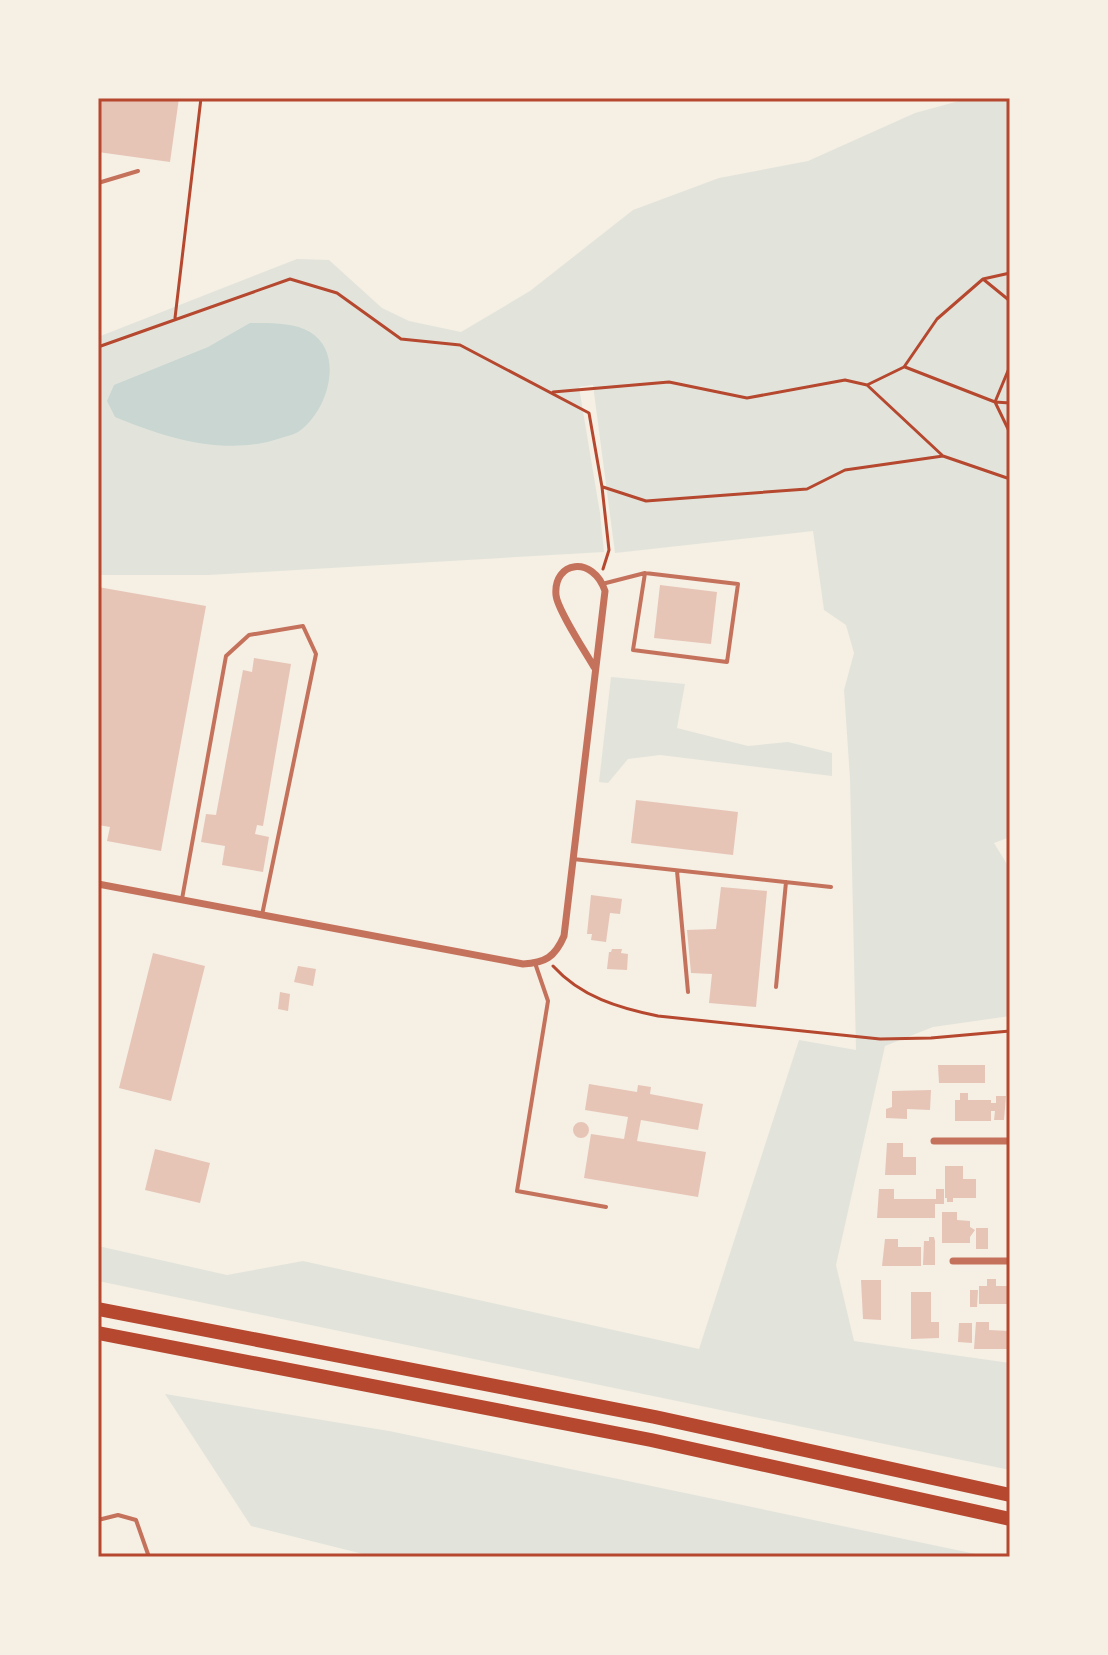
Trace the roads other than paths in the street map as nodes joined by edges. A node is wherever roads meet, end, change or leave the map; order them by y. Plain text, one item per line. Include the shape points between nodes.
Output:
1 (138, 171) dead end
2 (98, 183) edge
3 (645, 573) junction
4 (601, 580) junction
5 (594, 667) junction
6 (573, 859) junction
7 (677, 871) junction
8 (786, 882) junction
9 (98, 884) edge
10 (831, 887) dead end
11 (182, 900) junction
12 (262, 915) junction
13 (535, 963) junction
14 (776, 987) dead end
15 (688, 992) dead end
16 (934, 1141) dead end
17 (1010, 1141) edge
18 (606, 1207) dead end
19 (953, 1261) dead end
20 (1010, 1261) edge
21 (98, 1309) edge
22 (98, 1333) edge
23 (1010, 1495) edge
24 (1010, 1519) edge
25 (98, 1520) edge
26 (149, 1557) edge

1 - 2 lane
3 - 3 lane via 738,584 727,662 633,650
3 - 4 lane
4 - 5 street via 605,591
4 - 5 street via 587,567 571,568 556,585 555,598
5 - 6 street
6 - 7 lane
6 - 13 street via 564,936 548,960
7 - 8 lane
7 - 15 lane
8 - 10 lane
8 - 14 lane
9 - 11 street
11 - 12 street
11 - 12 lane via 226,656 249,635 303,626 316,654
12 - 13 street
13 - 18 lane via 548,1001 517,1191
16 - 17 street
19 - 20 street
21 - 23 highway via 655,1417
22 - 24 highway via 651,1440
25 - 26 lane via 118,1515 136,1520

